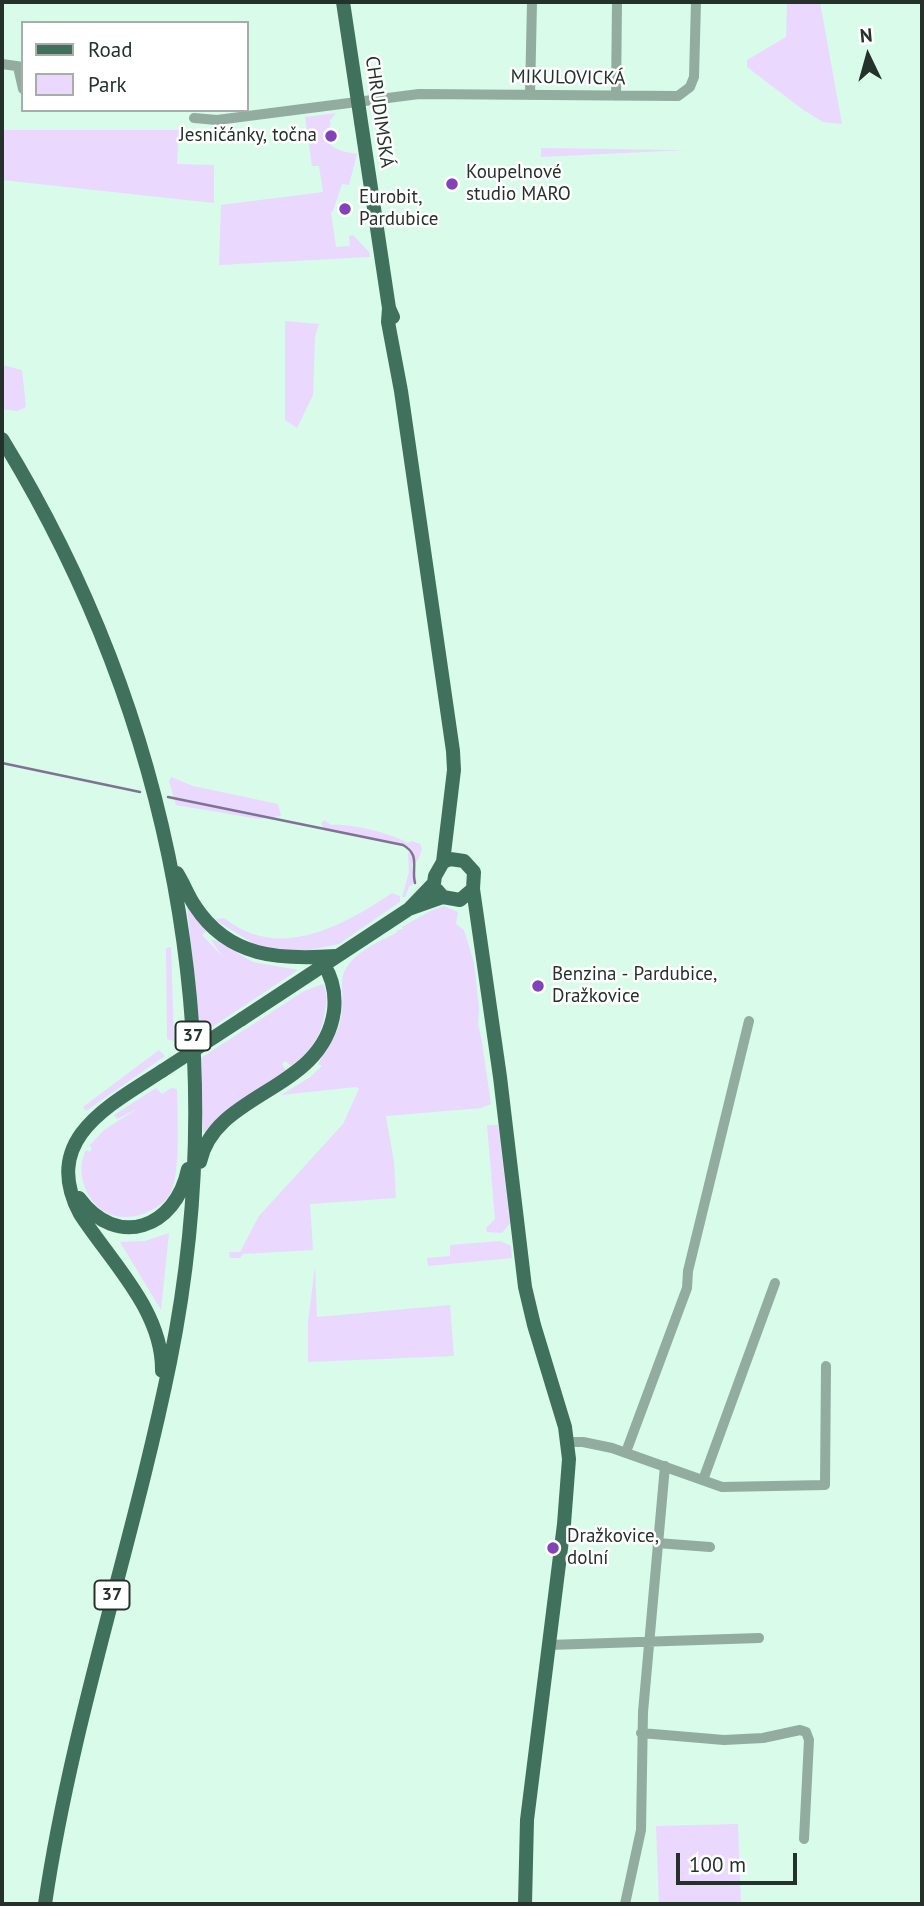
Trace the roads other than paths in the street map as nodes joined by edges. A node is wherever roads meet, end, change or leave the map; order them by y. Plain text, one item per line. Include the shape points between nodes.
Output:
1 (343, 2) edge
2 (532, 2) edge
3 (617, 2) edge
4 (696, 2) edge
5 (2, 64) edge
6 (21, 67) edge
7 (530, 95) junction
8 (616, 96) junction
9 (358, 101) junction
10 (194, 118) dead end
11 (389, 308) junction
12 (401, 391) junction
13 (2, 439) edge
14 (451, 861) junction
15 (170, 862) junction
16 (434, 883) junction
17 (473, 889) junction
18 (443, 897) junction
19 (460, 900) junction
20 (409, 909) junction
21 (479, 924) junction
22 (337, 956) junction
23 (324, 965) junction
24 (749, 1021) dead end
25 (195, 1136) junction
26 (70, 1177) junction
27 (192, 1201) junction
28 (775, 1283) dead end
29 (826, 1366) dead end
30 (160, 1407) junction
31 (568, 1442) junction
32 (626, 1452) junction
33 (665, 1466) junction
34 (703, 1480) junction
35 (657, 1543) junction
36 (710, 1547) dead end
37 (759, 1638) dead end
38 (648, 1643) junction
39 (549, 1645) junction
40 (641, 1733) junction
41 (804, 1839) dead end
42 (45, 1904) edge
43 (525, 1904) edge
44 (625, 1904) edge

1 - 9 main road, CHRUDIMSKÁ
2 - 7 street
3 - 8 street
4 - 8 street, MIKULOVICKÁ via 695,68 690,87 678,96
5 - 6 street
7 - 8 street, MIKULOVICKÁ
7 - 9 street, MIKULOVICKÁ via 419,94
9 - 10 street, MIKULOVICKÁ via 217,120
9 - 11 main road, CHRUDIMSKÁ
11 - 12 main road
11 - 12 main road, CHRUDIMSKÁ via 397,328
12 - 14 main road via 453,751 447,833
13 - 15 main road, 37 via 47,517 104,638 141,744
14 - 16 main road
14 - 17 main road via 464,861 474,872
15 - 22 main road via 206,920 234,943 286,958
15 - 25 main road, 37 via 189,986
16 - 18 main road
16 - 20 main road
17 - 19 main road
17 - 21 main road
18 - 19 main road
18 - 20 main road
19 - 21 main road
20 - 22 main road
21 - 31 main road via 525,1287
22 - 23 main road
23 - 26 main road, bridge via 87,1125 71,1152
23 - 27 main road via 335,999 324,1041 303,1067 216,1129 202,1153
24 - 32 street via 687,1288
25 - 26 main road via 178,1199 162,1217 145,1224 119,1226 100,1219 79,1199
25 - 27 main road, 37
26 - 30 main road via 80,1214 156,1329 162,1355
27 - 30 main road, 37 via 181,1300
28 - 34 street
29 - 34 street via 825,1485 722,1487
30 - 42 main road, 37 via 84,1709
31 - 32 street
31 - 39 main road via 569,1479
32 - 33 street
33 - 34 street
33 - 35 street
35 - 36 street
35 - 38 street
37 - 38 street
38 - 39 street
38 - 40 street
39 - 43 main road via 527,1820
40 - 41 street via 724,1740 806,1732
40 - 44 street via 641,1830

